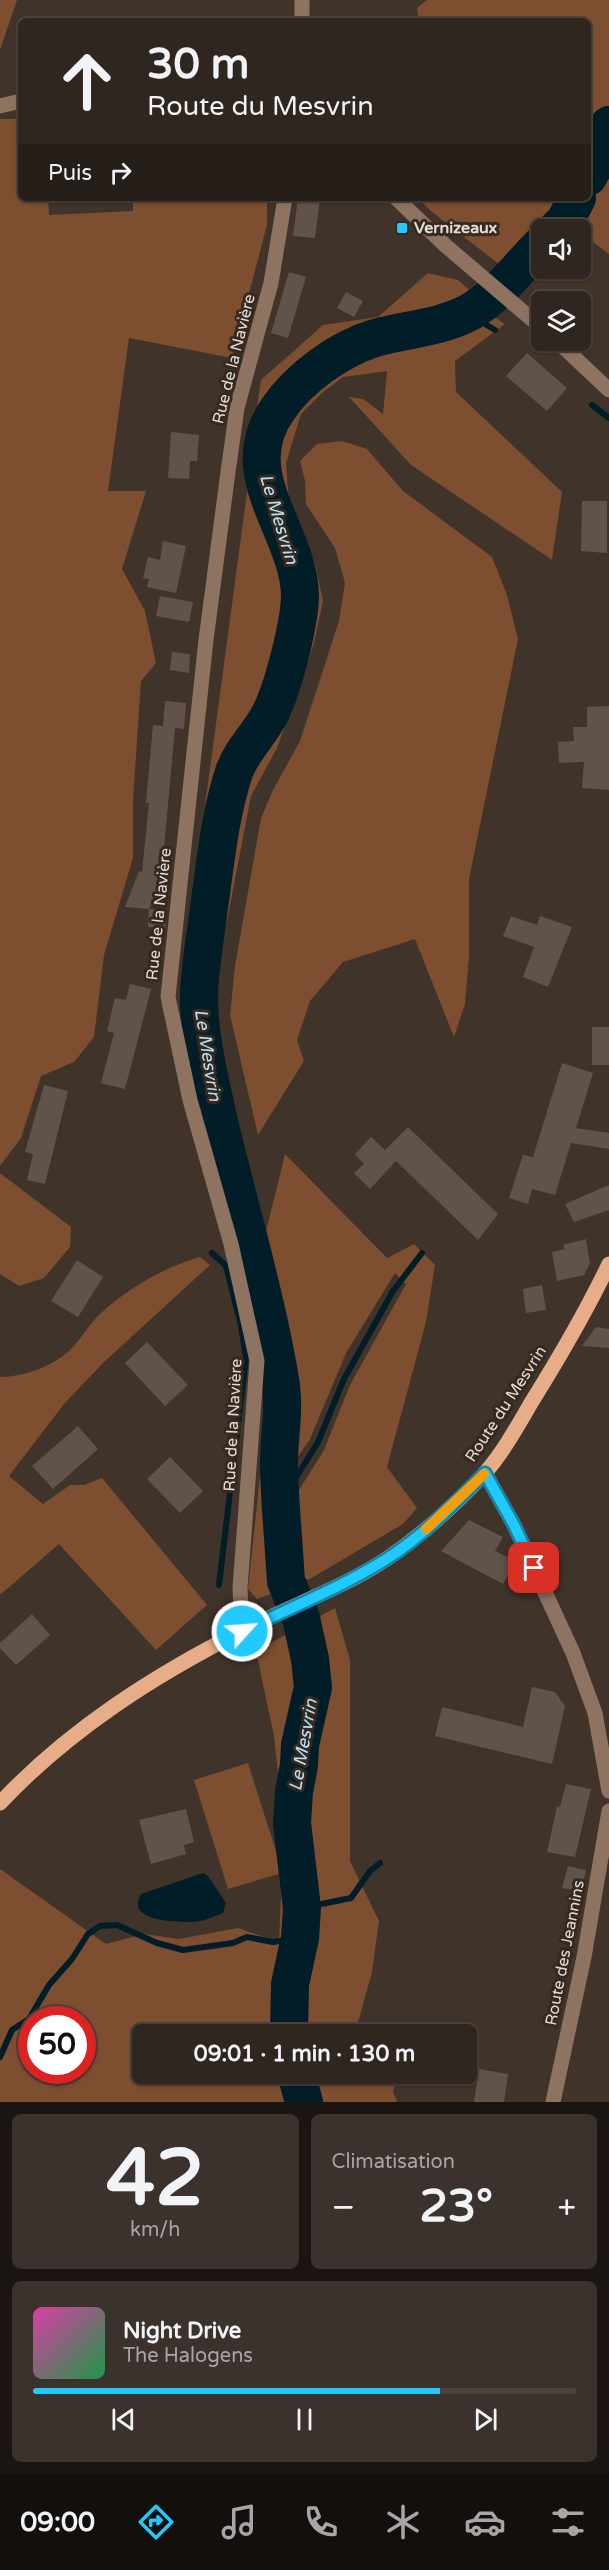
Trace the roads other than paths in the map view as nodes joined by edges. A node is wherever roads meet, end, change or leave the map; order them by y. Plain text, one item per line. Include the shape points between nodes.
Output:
1 (18, 102) edge
2 (0, 106) edge
3 (285, 201) edge
4 (399, 201) edge
5 (531, 319) edge
6 (568, 351) edge
7 (609, 390) edge
8 (609, 1264) edge
9 (485, 1473) junction
10 (242, 1631) junction
11 (609, 1791) edge
12 (0, 1803) edge
13 (609, 1810) edge
14 (553, 2102) edge

1 - 2 street
3 - 10 street, Rue de la Navière via 271,283 237,408 229,462 168,997 190,1100 231,1244 257,1361 240,1588
4 - 5 street
6 - 7 street
8 - 9 main road, Route du Mesvrin via 516,1429
9 - 10 main road, Route du Mesvrin via 443,1515 387,1558 352,1579
9 - 11 street via 514,1525 573,1653 595,1713
10 - 12 main road, Route du Mesvrin via 112,1707 49,1755
13 - 14 street, Route des Jeannins via 584,1957

